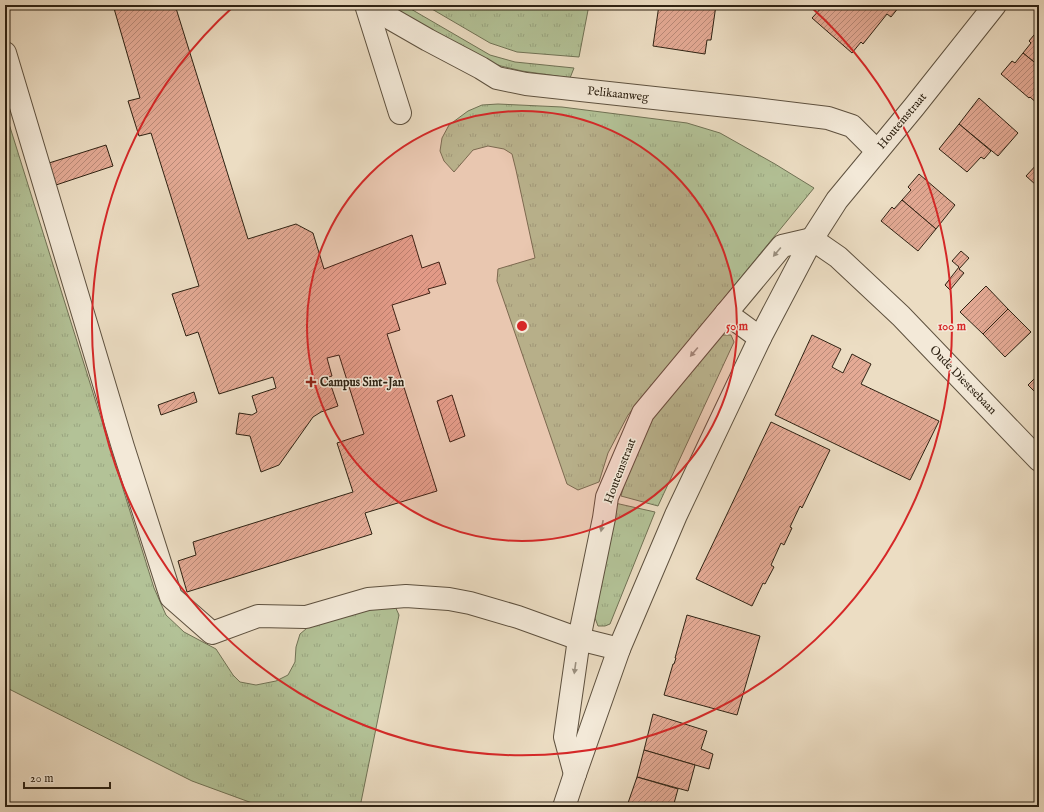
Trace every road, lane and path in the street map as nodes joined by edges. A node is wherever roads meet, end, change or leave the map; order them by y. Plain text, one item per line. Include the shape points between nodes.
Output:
1 (367, 5) edge
2 (995, 5) edge
3 (5, 53) edge
4 (400, 113) dead end
5 (877, 151) junction
6 (812, 239) junction
7 (726, 314) junction
8 (760, 338) junction
9 (1039, 460) edge
10 (580, 639) junction
11 (619, 649) junction
12 (575, 774) junction
13 (564, 807) edge

1 - 4 street
1 - 5 street, Pelikaanweg via 497,78 526,84 828,118 852,126
2 - 5 street, Houtemstraat
3 - 10 street via 123,448 171,597 212,633 258,616 306,617 368,599 406,596 470,603
5 - 6 street, Houtemstraat via 837,200
6 -> 7 street, Houtemstraat via 782,246
6 - 8 street, Houtemstraat
6 - 9 street, Oude Diestsebaan via 838,257 901,316
7 - 8 street
7 -> 10 street, Houtemstraat via 643,413 607,496
8 - 11 street, Houtemstraat via 676,515
10 - 11 street
10 -> 12 street, Houtemstraat via 565,737
11 - 12 street, Houtemstraat
12 - 13 street, Houtemstraat

